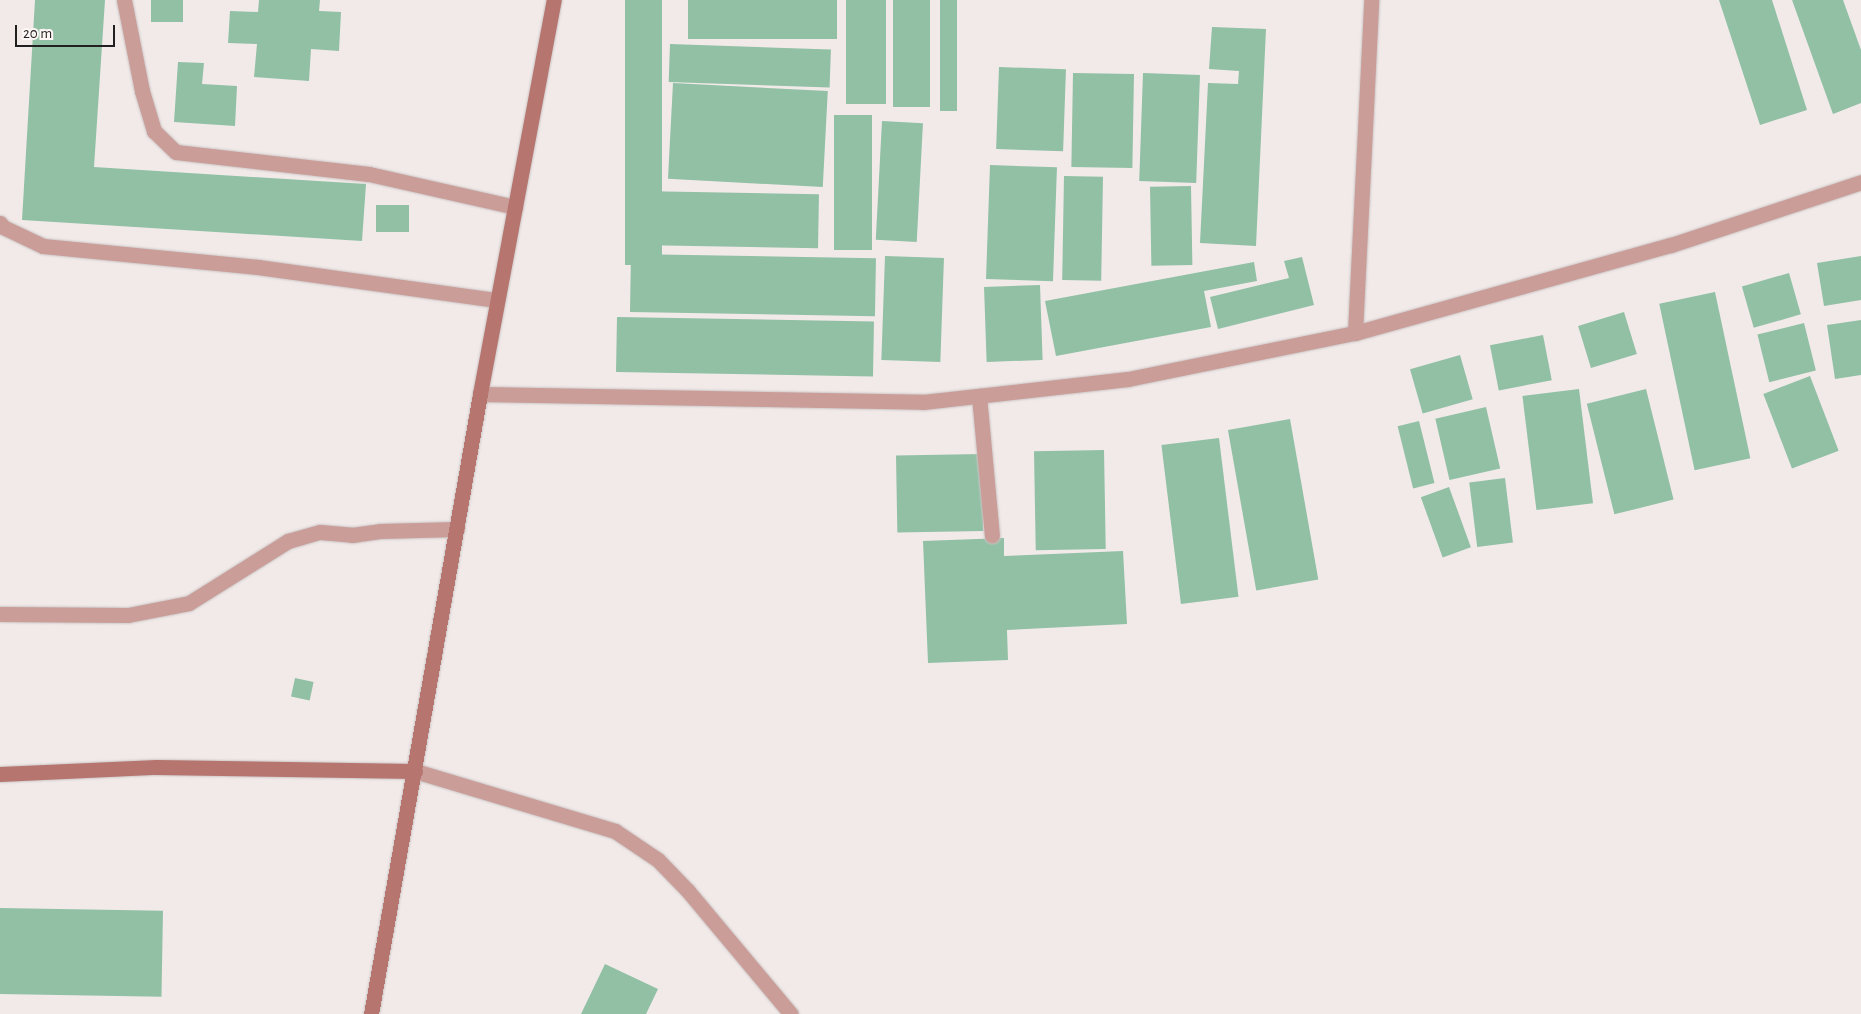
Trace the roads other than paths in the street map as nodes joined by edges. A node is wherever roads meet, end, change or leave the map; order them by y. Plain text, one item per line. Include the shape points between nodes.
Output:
1 (124, 0) edge
2 (554, 0) edge
3 (1371, 0) edge
4 (1861, 182) edge
5 (515, 206) junction
6 (0, 223) edge
7 (497, 300) junction
8 (1355, 333) junction
9 (480, 394) junction
10 (979, 396) junction
11 (457, 528) junction
12 (992, 534) dead end
13 (1, 614) edge
14 (415, 771) junction
15 (0, 774) edge
16 (371, 1014) edge
17 (791, 1014) edge

1 - 5 street via 142,91 154,131 176,152 369,174
2 - 5 main road
3 - 8 street
4 - 8 street via 1671,245
5 - 7 main road
6 - 7 street via 43,246 258,267
7 - 9 main road
8 - 10 street via 1128,379
9 - 10 street via 923,402
9 - 11 main road
10 - 12 street
11 - 13 street via 352,534 320,532 288,541 189,603 128,616
11 - 14 main road
14 - 15 main road via 156,767
14 - 16 main road
14 - 17 street via 614,831 658,860 688,891

